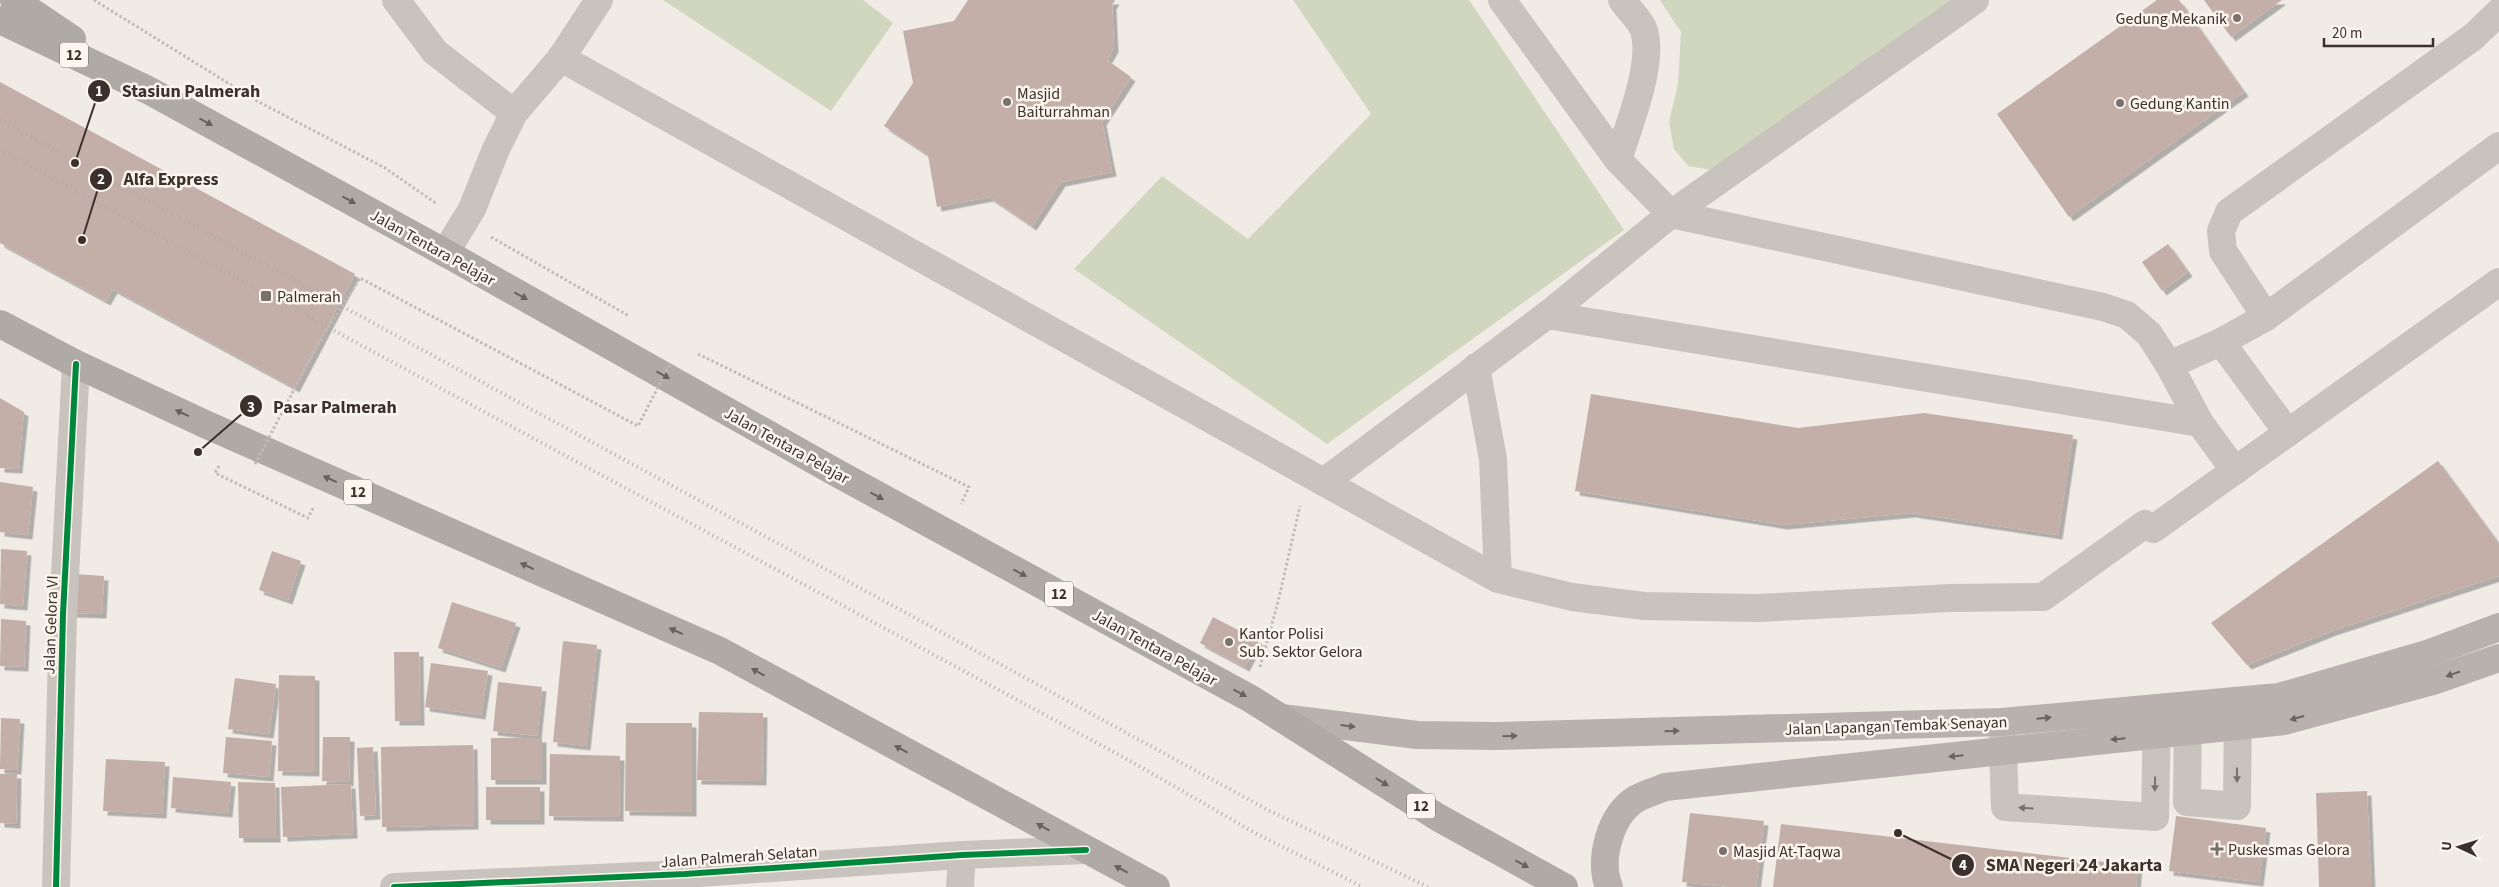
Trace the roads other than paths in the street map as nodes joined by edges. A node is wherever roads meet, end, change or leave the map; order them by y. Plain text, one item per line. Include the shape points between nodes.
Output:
1 (14, 0) edge
2 (396, 0) edge
3 (599, 0) edge
4 (1502, 0) edge
5 (1622, 0) edge
6 (1975, 0) edge
7 (2486, 0) edge
8 (2499, 6) edge
9 (2499, 12) edge
10 (0, 20) edge
11 (561, 58) junction
12 (148, 90) junction
13 (514, 112) junction
14 (2499, 146) edge
15 (1618, 160) junction
16 (1671, 214) junction
17 (445, 253) junction
18 (2495, 293) edge
19 (1547, 315) junction
20 (2266, 317) junction
21 (0, 324) edge
22 (2221, 342) junction
23 (76, 364) junction
24 (2169, 365) junction
25 (1476, 366) junction
26 (2200, 423) junction
27 (2288, 433) junction
28 (2235, 471) junction
29 (1316, 477) junction
30 (1498, 579) junction
31 (2499, 627) edge
32 (2499, 658) edge
33 (2157, 708) junction
34 (2238, 713) junction
35 (1282, 718) junction
36 (2188, 719) junction
37 (2002, 722) junction
38 (2156, 735) junction
39 (2003, 750) junction
40 (1086, 850) junction
41 (962, 855) junction
42 (685, 880) edge
43 (56, 887) edge
44 (394, 887) edge
45 (960, 887) edge
46 (1156, 887) edge
47 (1564, 887) edge
48 (1610, 887) edge

1 - 12 highway
2 - 13 street via 435,52
3 - 11 street
4 - 15 street
5 - 15 street via 1643,28 1646,52 1644,71
6 - 16 street
7 - 8 street
9 - 20 street via 2473,37 2229,212 2221,231 2223,251
10 - 12 highway, Jalan Tentara Pelajar / 12
11 - 13 street
11 - 29 street
12 -> 17 highway, Jalan Tentara Pelajar / 12
13 - 17 street via 468,215
14 - 20 street
15 - 16 street
16 - 19 street
16 - 24 street via 2102,307 2137,322
17 -> 35 highway, Jalan Tentara Pelajar / 12
18 - 27 street
19 - 25 street
19 - 26 street
20 - 22 street
21 - 23 highway, 12
22 - 24 street
22 - 27 street
40 -> 23 highway, 12 via 720,651
23 - 43 street, Jalan Gelora VI via 63,614
24 - 26 street
25 - 29 street
25 - 30 street via 1493,459
26 - 28 street
27 - 28 street
28 - 30 street via 2153,528 2145,524 2043,597 1951,598 1758,608 1644,606 1572,596
29 - 30 street
31 - 34 main road, Jalan Lapangan Tembak Senayan via 2427,654 2288,694
32 -> 34 main road, Jalan Lapangan Tembak Senayan via 2433,681 2284,721
33 - 36 main road, Jalan Lapangan Tembak Senayan
37 -> 33 main road, Jalan Lapangan Tembak Senayan
33 - 38 street
34 - 36 main road, Jalan Lapangan Tembak Senayan
34 -> 36 street via 2237,806 2187,802
35 -> 37 main road, Jalan Lapangan Tembak Senayan via 1418,735 1495,736
35 -> 47 highway, Jalan Tentara Pelajar / 12 via 1439,818
36 - 38 main road, Jalan Lapangan Tembak Senayan
37 - 39 street
38 -> 39 main road, Jalan Lapangan Tembak Senayan
38 -> 39 street via 2155,817 2005,807
39 -> 48 main road, Jalan Lapangan Tembak Senayan via 1665,787 1635,800 1615,822 1606,848 1606,878
40 - 41 street, Jalan Palmerah Selatan
46 -> 40 highway, 12
41 - 42 street, Jalan Palmerah Selatan
41 - 45 street
42 - 44 street, Jalan Palmerah Selatan

